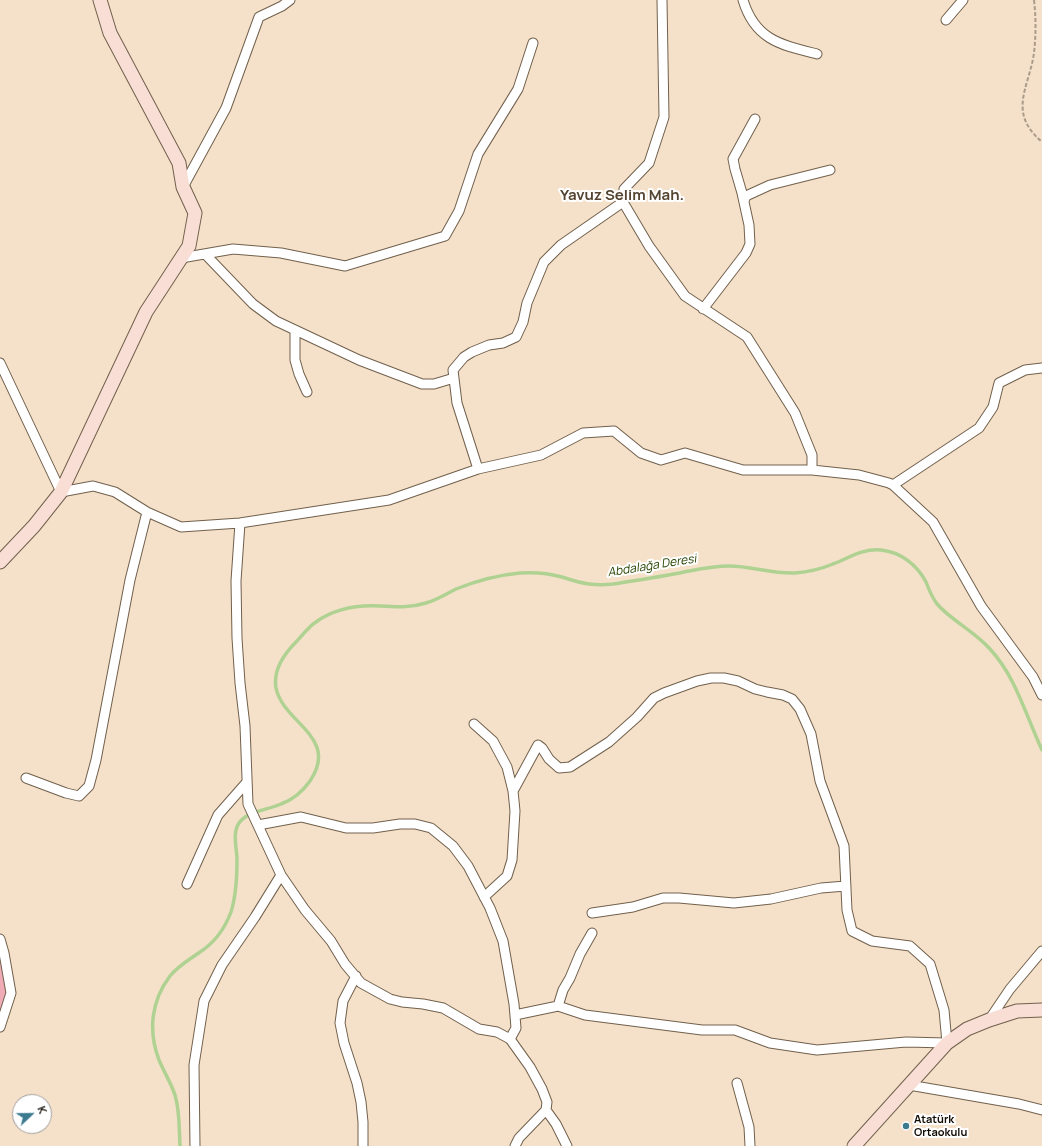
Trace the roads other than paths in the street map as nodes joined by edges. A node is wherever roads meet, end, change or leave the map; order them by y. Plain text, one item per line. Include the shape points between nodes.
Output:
1 (100, 0) edge
2 (290, 0) edge
3 (662, 0) edge
4 (743, 0) edge
5 (963, 0) edge
6 (946, 20) dead end
7 (533, 43) dead end
8 (817, 54) dead end
9 (755, 119) dead end
10 (830, 170) dead end
11 (182, 187) junction
12 (744, 201) junction
13 (623, 202) junction
14 (205, 254) junction
15 (181, 258) junction
16 (703, 308) junction
17 (295, 330) junction
18 (0, 363) edge
19 (1042, 368) edge
20 (454, 378) junction
21 (308, 392) dead end
22 (478, 469) junction
23 (812, 470) junction
24 (893, 485) junction
25 (61, 492) junction
26 (147, 512) junction
27 (240, 522) junction
28 (0, 562) edge
29 (1039, 682) edge
30 (1042, 695) edge
31 (474, 724) dead end
32 (26, 778) dead end
33 (247, 782) junction
34 (513, 790) junction
35 (257, 822) junction
36 (281, 875) junction
37 (187, 884) dead end
38 (846, 886) junction
39 (484, 897) junction
40 (592, 913) dead end
41 (592, 933) dead end
42 (0, 939) edge
43 (1042, 951) edge
44 (356, 976) junction
45 (558, 1006) junction
46 (1042, 1010) edge
47 (515, 1015) junction
48 (989, 1020) junction
49 (0, 1027) edge
50 (510, 1039) junction
51 (947, 1043) junction
52 (737, 1083) dead end
53 (909, 1086) junction
54 (546, 1110) junction
55 (1042, 1110) edge
56 (195, 1146) edge
57 (363, 1146) edge
58 (515, 1146) edge
59 (567, 1146) edge
60 (750, 1146) edge
61 (854, 1146) edge

1 - 11 street via 110,33 179,163
2 - 11 street via 259,17 226,108
3 - 13 street via 664,117 649,163 624,189
4 - 8 street via 746,12 759,30 770,39
5 - 6 street
7 - 14 street via 518,89 478,154 459,211 446,236 345,266 281,253 233,249
9 - 12 street via 733,159
10 - 12 street via 770,185 746,196
11 - 15 street via 195,213 189,246
12 - 16 street via 750,244 746,253
13 - 16 street via 649,246 684,296
13 - 20 street via 561,245 544,262 516,337 503,343 489,344 464,357 453,370
14 - 15 street
14 - 17 street via 253,304 276,321
15 - 25 street via 146,312
16 - 23 street via 747,337 795,412 812,455
17 - 20 street via 359,360 422,384 434,384
17 - 21 street via 295,360
18 - 25 street
19 - 24 street via 1025,370 999,384 994,407 979,428
20 - 22 street via 457,402
22 - 23 street via 541,455 583,433 614,431 641,453 661,460 684,453 743,470
22 - 27 street via 389,500
23 - 24 street via 859,475
24 - 29 street via 933,522 981,606
25 - 26 street via 93,486 115,492
25 - 28 street
26 - 27 street via 181,527
26 - 32 street via 130,580 89,786 80,796
27 - 33 street via 236,581 237,638
29 - 30 street
31 - 34 street via 493,741 507,767
33 - 35 street via 248,804
33 - 37 street via 218,815
34 - 38 street via 538,745 559,768 570,767 609,742 654,698 711,678 738,681 761,691 792,699 800,709 812,734 820,781 844,846
34 - 39 street via 515,811 512,860 507,876
35 - 36 street
35 - 39 street via 301,817 346,828 400,824 430,828 453,846 468,866
36 - 44 street via 305,910 331,941 344,964
36 - 56 street via 222,966 204,1001 194,1065
38 - 40 street via 734,904 662,898 633,907
38 - 51 street via 847,910 852,931 872,941 910,946 930,964 944,1010
39 - 47 street via 503,941
41 - 45 street via 563,990
42 - 49 street via 10,992
43 - 48 street via 1010,989
44 - 50 street via 361,983 390,999 443,1008 479,1029 497,1032
44 - 57 street via 343,1002 340,1023 361,1102
45 - 47 street
45 - 51 street via 585,1014 702,1030 735,1030 770,1043 817,1050 906,1042
46 - 48 street via 1017,1011
47 - 50 street via 516,1028
48 - 51 street via 967,1029
50 - 54 street via 542,1089 547,1102
51 - 53 street
52 - 60 street via 749,1127
53 - 55 street
53 - 61 street
54 - 58 street via 519,1138
54 - 59 street

